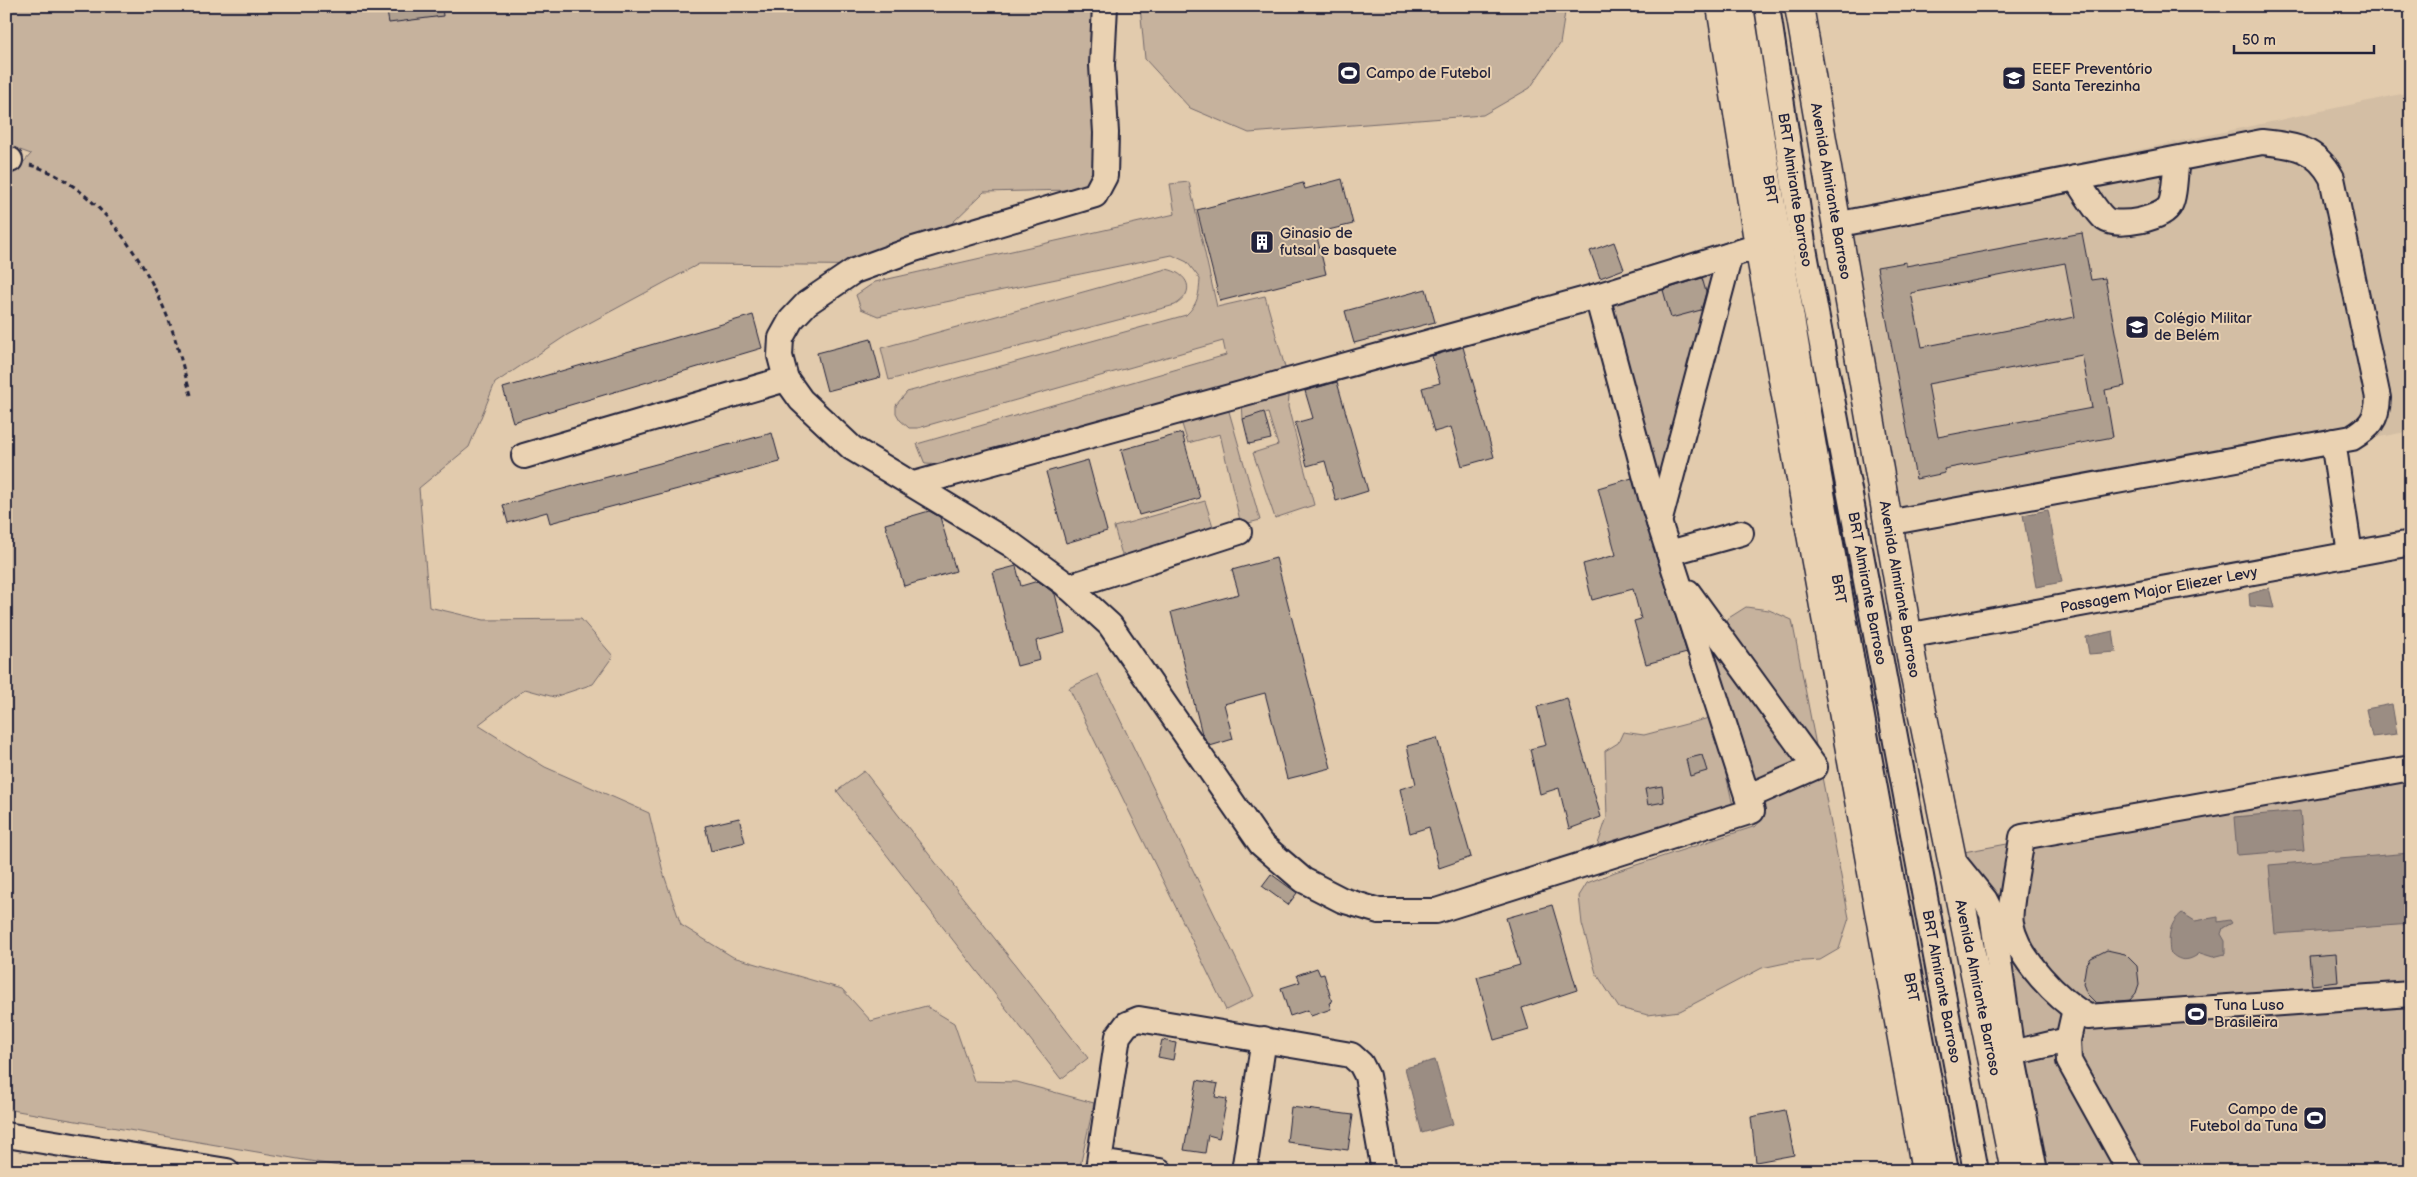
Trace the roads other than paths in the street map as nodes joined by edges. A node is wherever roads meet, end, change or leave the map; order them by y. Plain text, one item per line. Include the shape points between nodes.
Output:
1 (1104, 6) edge
2 (1722, 6) edge
3 (1742, 6) edge
4 (1767, 6) edge
5 (1799, 6) edge
6 (2177, 159) junction
7 (2075, 178) junction
8 (1835, 225) junction
9 (1759, 246) junction
10 (1730, 255) junction
11 (1597, 296) junction
12 (786, 379) junction
13 (2333, 441) junction
14 (524, 456) dead end
15 (914, 484) junction
16 (1659, 523) junction
17 (1887, 523) junction
18 (1239, 532) dead end
19 (1741, 533) dead end
20 (2411, 542) edge
21 (2350, 554) junction
22 (1672, 564) junction
23 (1068, 588) junction
24 (1907, 636) junction
25 (2411, 768) edge
26 (1747, 797) junction
27 (1950, 857) junction
28 (2014, 899) junction
29 (1992, 914) junction
30 (2411, 994) edge
31 (2075, 1009) junction
32 (1264, 1039) junction
33 (2068, 1040) junction
34 (2012, 1053) junction
35 (6, 1135) edge
36 (227, 1171) edge
37 (1160, 1171) edge
38 (1244, 1171) edge
39 (1384, 1171) edge
40 (1926, 1171) edge
41 (1946, 1171) edge
42 (1976, 1171) edge
43 (2015, 1171) edge
44 (2035, 1171) edge
45 (2130, 1171) edge

1 - 12 street via 1105,176 1095,195 914,249 854,271 807,303 790,320 781,338 780,356
2 - 9 highway
3 - 41 street, BRT via 1778,245
4 - 42 street, BRT Almirante Barroso via 1805,252
5 - 8 highway, Avenida Almirante Barroso
6 - 7 street
6 - 7 street via 2170,205 2160,216 2136,221 2118,224 2106,219
6 - 13 street via 2262,142 2289,144 2308,151 2324,163 2332,178 2378,398 2373,423 2352,438
7 - 8 street
8 - 17 highway, Avenida Almirante Barroso
9 - 10 street
9 - 40 highway
10 - 11 street
10 - 16 street
11 - 15 street
11 - 16 street
12 - 14 street
12 - 15 street via 800,400 852,448
13 - 17 street
13 - 21 street
15 - 23 street via 1012,545
16 - 22 street
17 - 24 highway, Avenida Almirante Barroso
18 - 23 street
19 - 22 street
20 - 21 street, Passagem Major Eliezer Levy
21 - 24 street, Passagem Major Eliezer Levy
22 - 26 street
22 - 26 street via 1815,767
23 - 26 street via 1110,625 1261,844 1303,880 1349,902 1379,911 1436,911 1752,811
24 - 27 highway, Avenida Almirante Barroso
25 - 28 street via 2022,837
27 - 29 street via 1985,900
27 - 43 highway, Avenida Almirante Barroso
28 - 29 street
28 - 31 street via 2011,923 2019,946 2030,963
29 - 34 street
30 - 31 street via 2115,1016 2088,1017
31 - 33 street
32 - 37 street via 1145,1019 1133,1021 1122,1030 1118,1036 1099,1162
32 - 38 street
32 - 39 street via 1345,1053 1357,1059 1367,1076
33 - 34 street
33 - 45 street via 2069,1061
34 - 44 street
35 - 36 street

